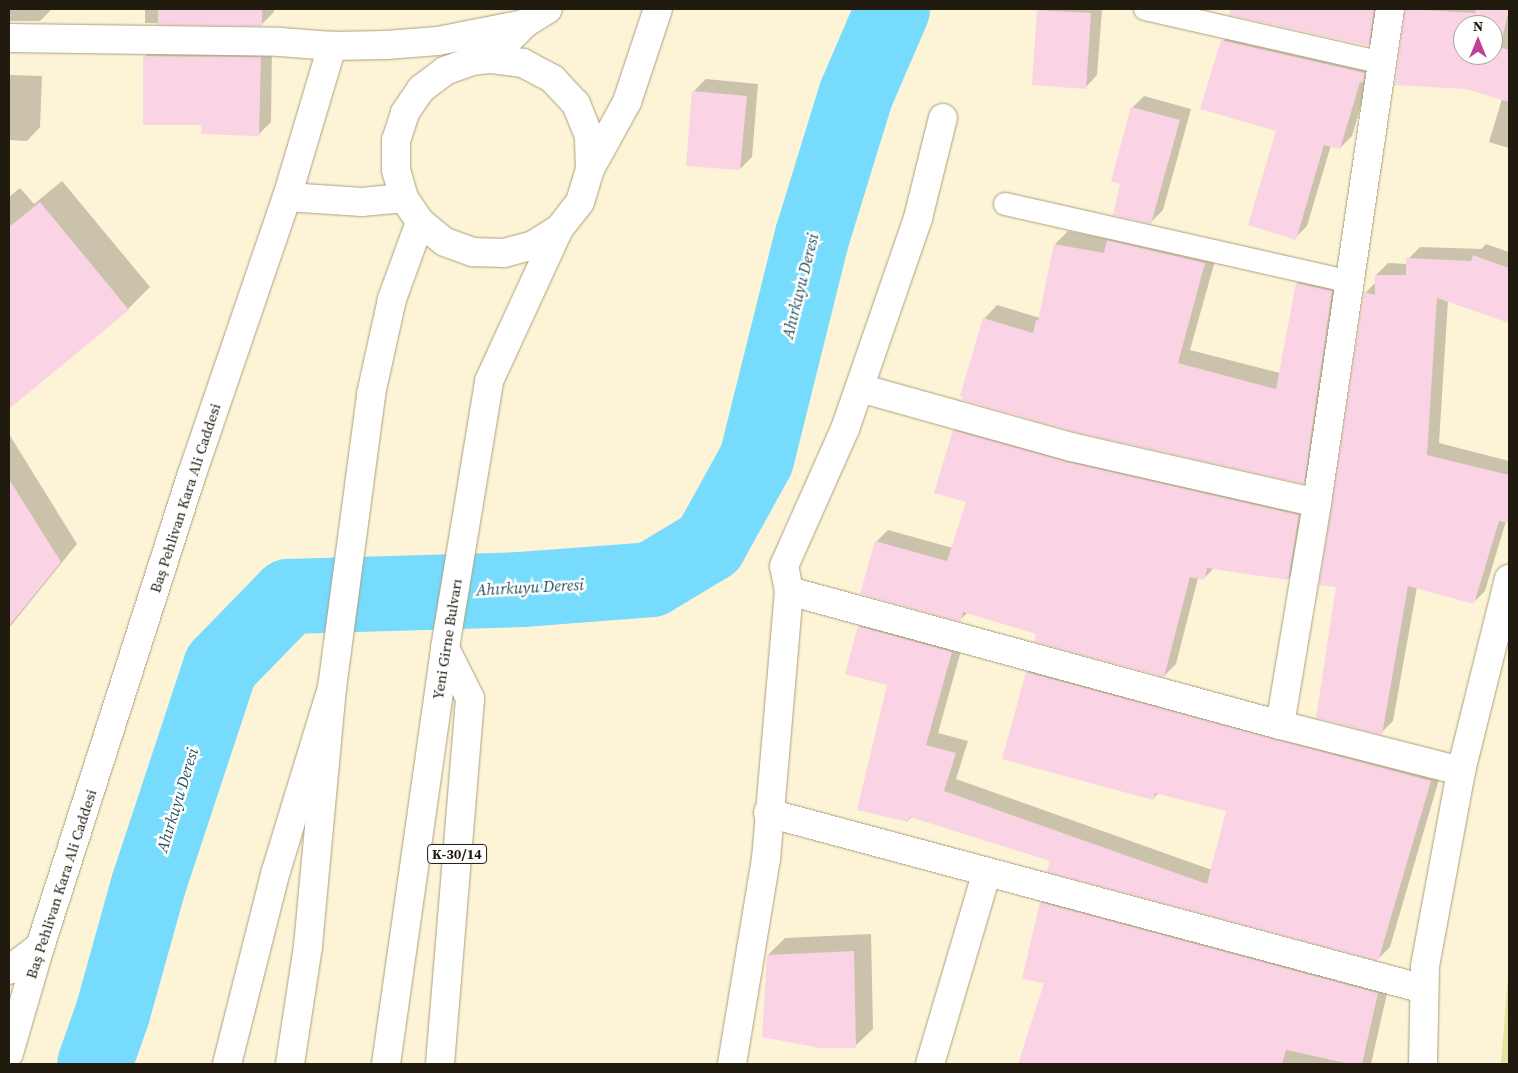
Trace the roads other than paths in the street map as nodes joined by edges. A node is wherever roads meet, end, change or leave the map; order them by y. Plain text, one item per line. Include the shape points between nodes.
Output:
1 (548, 9) edge
2 (658, 9) edge
3 (1145, 9) edge
4 (1390, 9) edge
5 (524, 24) junction
6 (9, 38) edge
7 (438, 41) junction
8 (332, 46) junction
9 (481, 60) junction
10 (1382, 63) junction
11 (943, 118) dead end
12 (590, 169) junction
13 (287, 197) junction
14 (404, 198) junction
15 (1005, 204) dead end
16 (420, 222) junction
17 (559, 228) junction
18 (1350, 282) junction
19 (860, 388) junction
20 (1317, 503) junction
21 (1509, 579) edge
22 (789, 590) junction
23 (445, 648) junction
24 (332, 688) junction
25 (1280, 725) junction
26 (1461, 771) junction
27 (768, 813) junction
28 (987, 872) junction
29 (40, 947) junction
30 (9, 970) edge
31 (1424, 989) junction
32 (9, 1053) edge
33 (227, 1064) edge
34 (290, 1064) edge
35 (386, 1064) edge
36 (440, 1064) edge
37 (732, 1064) edge
38 (930, 1064) edge
39 (1423, 1064) edge

1 - 5 main road
2 - 12 main road via 627,102
3 - 10 lane
4 - 10 main road
5 - 7 main road
5 - 9 main road
6 - 8 main road via 280,42
7 - 8 main road via 386,46
7 - 9 main road
8 - 13 main road, Baş Pehlivan Kara Ali Caddesi
9 - 12 main road via 523,63 554,79 576,104 589,136
9 - 14 main road via 445,71 422,89 405,113 396,140 396,170
10 - 18 main road
11 - 19 main road via 918,218
12 - 17 main road via 580,202
13 - 14 main road via 362,202
13 - 29 main road, Baş Pehlivan Kara Ali Caddesi via 192,474
14 - 16 main road
15 - 18 lane
16 - 17 main road via 445,242 473,252 496,253 534,245
16 - 24 main road via 392,299 371,394
17 - 23 main road, Yeni Girne Bulvarı via 489,381
18 - 20 main road
19 - 20 main road via 1071,447
19 - 22 main road via 845,430 784,566
20 - 25 main road
21 - 26 main road
22 - 25 main road
22 - 27 main road
23 - 35 main road, Yeni Girne Bulvarı
23 - 36 main road, K-30/14 via 470,698
24 - 33 main road via 276,871
24 - 34 main road via 308,946
25 - 26 main road
26 - 31 main road via 1425,966
27 - 28 main road
27 - 37 main road via 766,859
28 - 31 main road
28 - 38 main road
29 - 30 main road
29 - 32 main road, Baş Pehlivan Kara Ali Caddesi
31 - 39 main road

